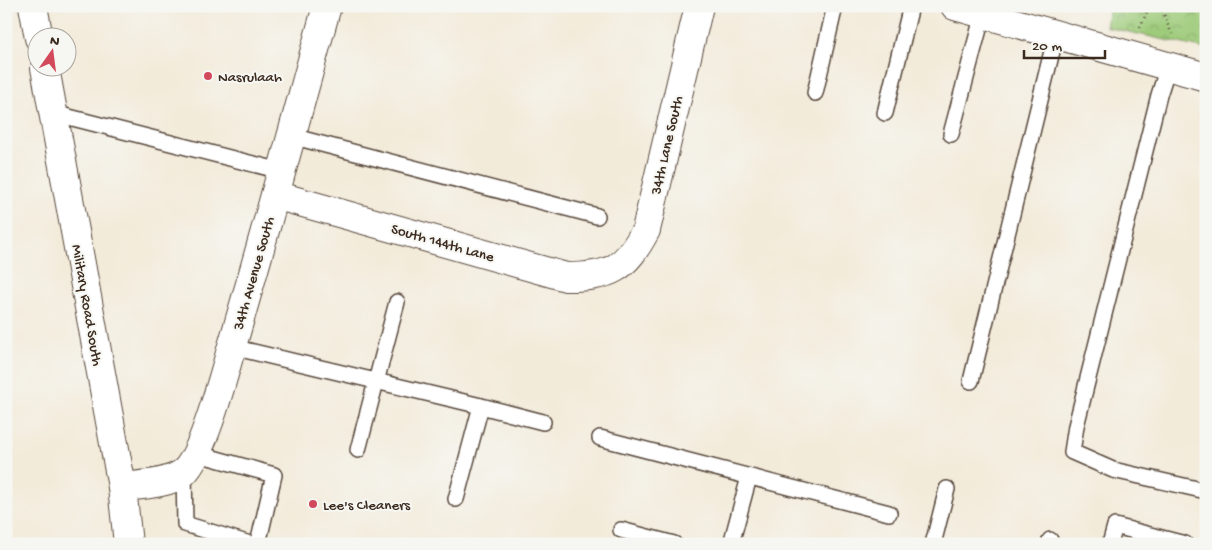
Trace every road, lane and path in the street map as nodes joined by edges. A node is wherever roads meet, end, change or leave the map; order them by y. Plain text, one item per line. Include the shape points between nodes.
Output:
1 (33, 6) edge
2 (326, 6) edge
3 (699, 6) edge
4 (835, 6) edge
5 (911, 6) edge
6 (955, 6) edge
7 (1150, 6) edge
8 (1160, 6) edge
9 (989, 12) edge
10 (1140, 27) dead end
11 (37, 28) edge
12 (1172, 34) dead end
13 (1056, 35) junction
14 (1168, 67) junction
15 (1206, 77) edge
16 (47, 78) edge
17 (815, 93) dead end
18 (53, 112) junction
19 (885, 113) dead end
20 (951, 134) dead end
21 (291, 136) junction
22 (278, 183) junction
23 (597, 216) dead end
24 (612, 270) joint
25 (397, 302) dead end
26 (232, 347) junction
27 (376, 381) junction
28 (972, 381) dead end
29 (481, 406) junction
30 (543, 422) dead end
31 (600, 438) dead end
32 (358, 450) dead end
33 (190, 462) junction
34 (749, 477) junction
35 (122, 487) junction
36 (947, 489) dead end
37 (1206, 491) edge
38 (456, 499) dead end
39 (889, 513) dead end
40 (620, 530) dead end
41 (128, 544) edge
42 (250, 544) edge
43 (258, 544) edge
44 (674, 544) edge
45 (731, 544) edge
46 (932, 544) edge
47 (1110, 544) edge
48 (1185, 544) edge

1 - 11 street
2 - 21 street, 34th Avenue South
3 - 24 street, 34th Lane South via 646,230 633,254
4 - 17 lane
5 - 19 lane
6 - 9 street
7 - 10 path
8 - 12 path
9 - 13 street
9 - 20 lane
13 - 14 street
13 - 28 lane
14 - 15 street
14 - 37 lane via 1078,417 1072,452 1113,470
16 - 18 street, Military Road South
18 - 22 lane
18 - 35 street, Military Road South
21 - 22 street, 34th Avenue South
21 - 23 lane
22 - 24 street, South 144th Lane via 566,277 589,277
22 - 26 street, 34th Avenue South
25 - 27 lane
26 - 27 lane
26 - 33 street, 34th Avenue South via 212,414
27 - 29 lane
27 - 32 lane
29 - 30 lane
29 - 38 lane
31 - 34 lane
33 - 35 street via 161,482
33 - 42 lane via 185,524
33 - 43 lane via 274,474
34 - 39 lane
34 - 45 lane
35 - 41 street, Military Road South
36 - 46 lane
40 - 44 lane
47 - 48 lane via 1115,526

